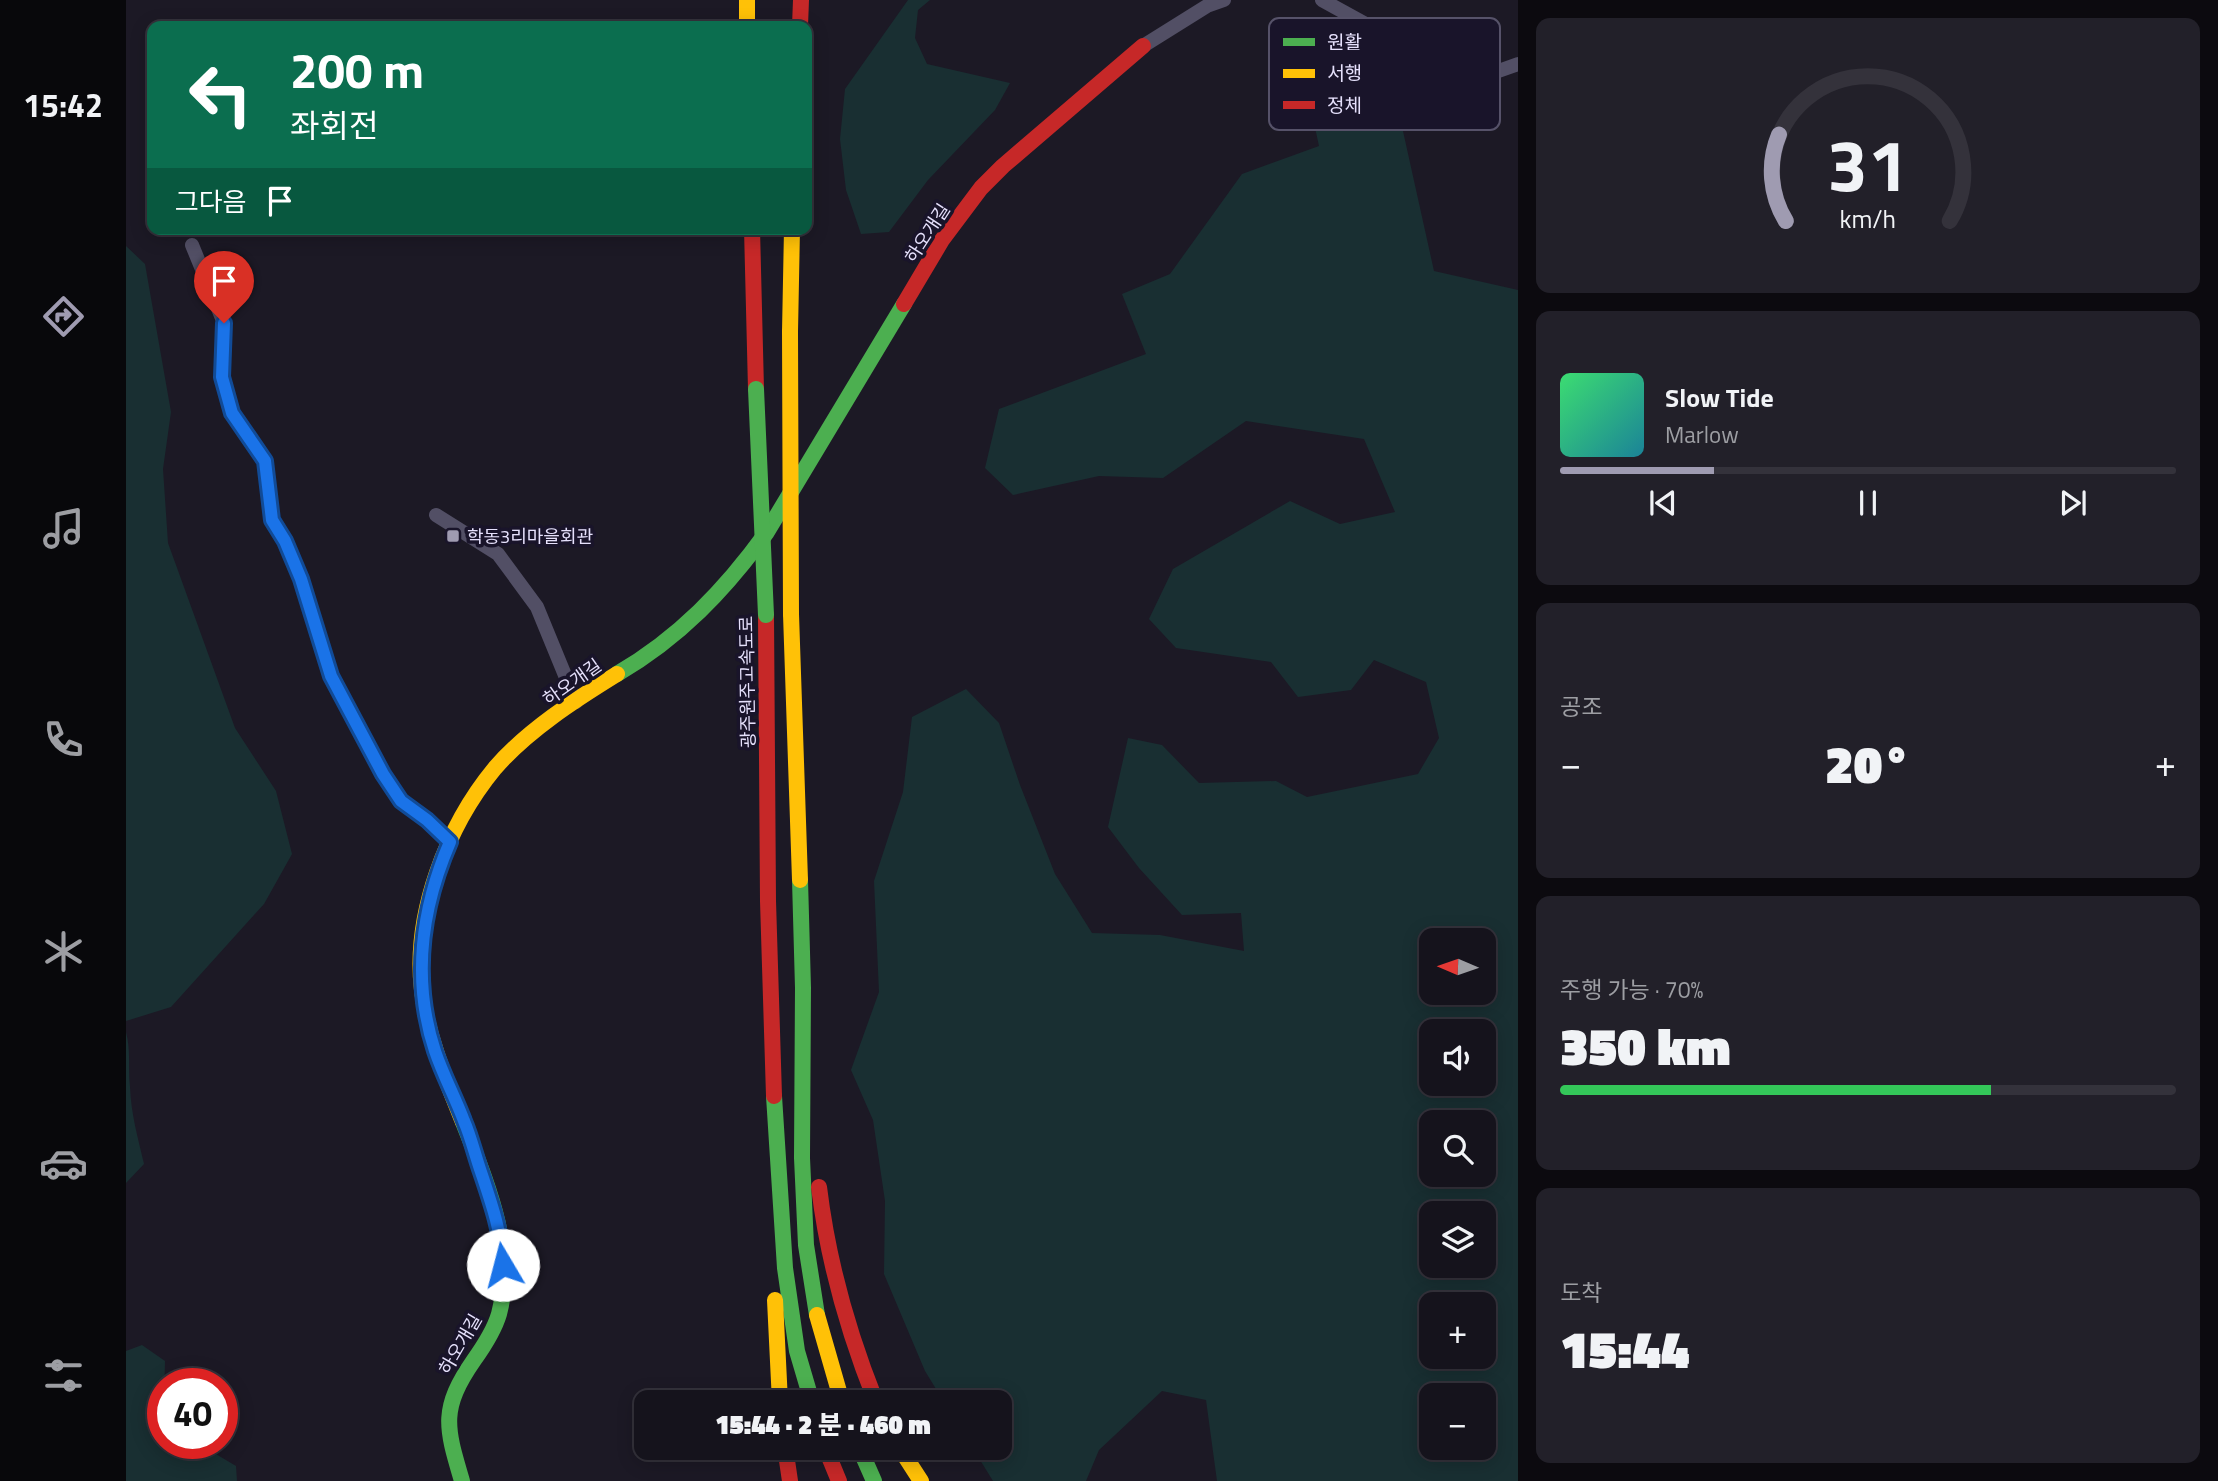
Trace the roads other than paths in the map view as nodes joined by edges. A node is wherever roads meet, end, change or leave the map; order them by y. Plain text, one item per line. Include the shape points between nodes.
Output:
1 (747, 0) edge
2 (801, 0) edge
3 (1224, 0) edge
4 (1322, 0) edge
5 (1355, 18) edge
6 (747, 21) edge
7 (800, 21) edge
8 (1143, 46) joint
9 (1518, 64) edge
10 (1500, 70) edge
11 (752, 235) edge
12 (792, 235) edge
13 (192, 245) dead end
14 (436, 515) dead end
15 (576, 702) junction
16 (450, 842) junction
17 (803, 1026) junction
18 (775, 1134) junction
19 (779, 1390) edge
20 (808, 1390) edge
21 (838, 1390) edge
22 (871, 1390) edge
23 (787, 1460) edge
24 (830, 1460) edge
25 (865, 1460) edge
26 (907, 1460) edge
27 (462, 1481) edge
28 (790, 1481) edge
29 (839, 1481) edge
30 (874, 1481) edge
31 (921, 1481) edge

1 - 6 main road
2 - 7 main road
3 - 8 street via 1206,6
4 - 5 street
8 - 15 main road, 하오개길 via 1003,166 961,215 743,565 661,647
9 - 10 street
11 - 18 main road, 광주원주고속도로, bridge via 766,615
12 - 17 main road, bridge via 791,614
13 - 16 street via 224,323 222,377 232,413 265,461 272,520 301,579 331,676 401,801
14 - 15 street via 498,554 537,607
15 - 16 main road, 하오개길 via 506,757
16 - 27 main road, 하오개길 via 428,914 422,988 435,1051 464,1121 503,1249 500,1314 449,1410
17 - 21 main road via 806,1245 818,1320
17 - 22 main road via 821,1210 835,1286
18 - 19 main road via 771,1189
18 - 20 main road via 785,1268 797,1351
23 - 28 main road
24 - 29 main road
25 - 30 main road
26 - 31 main road

